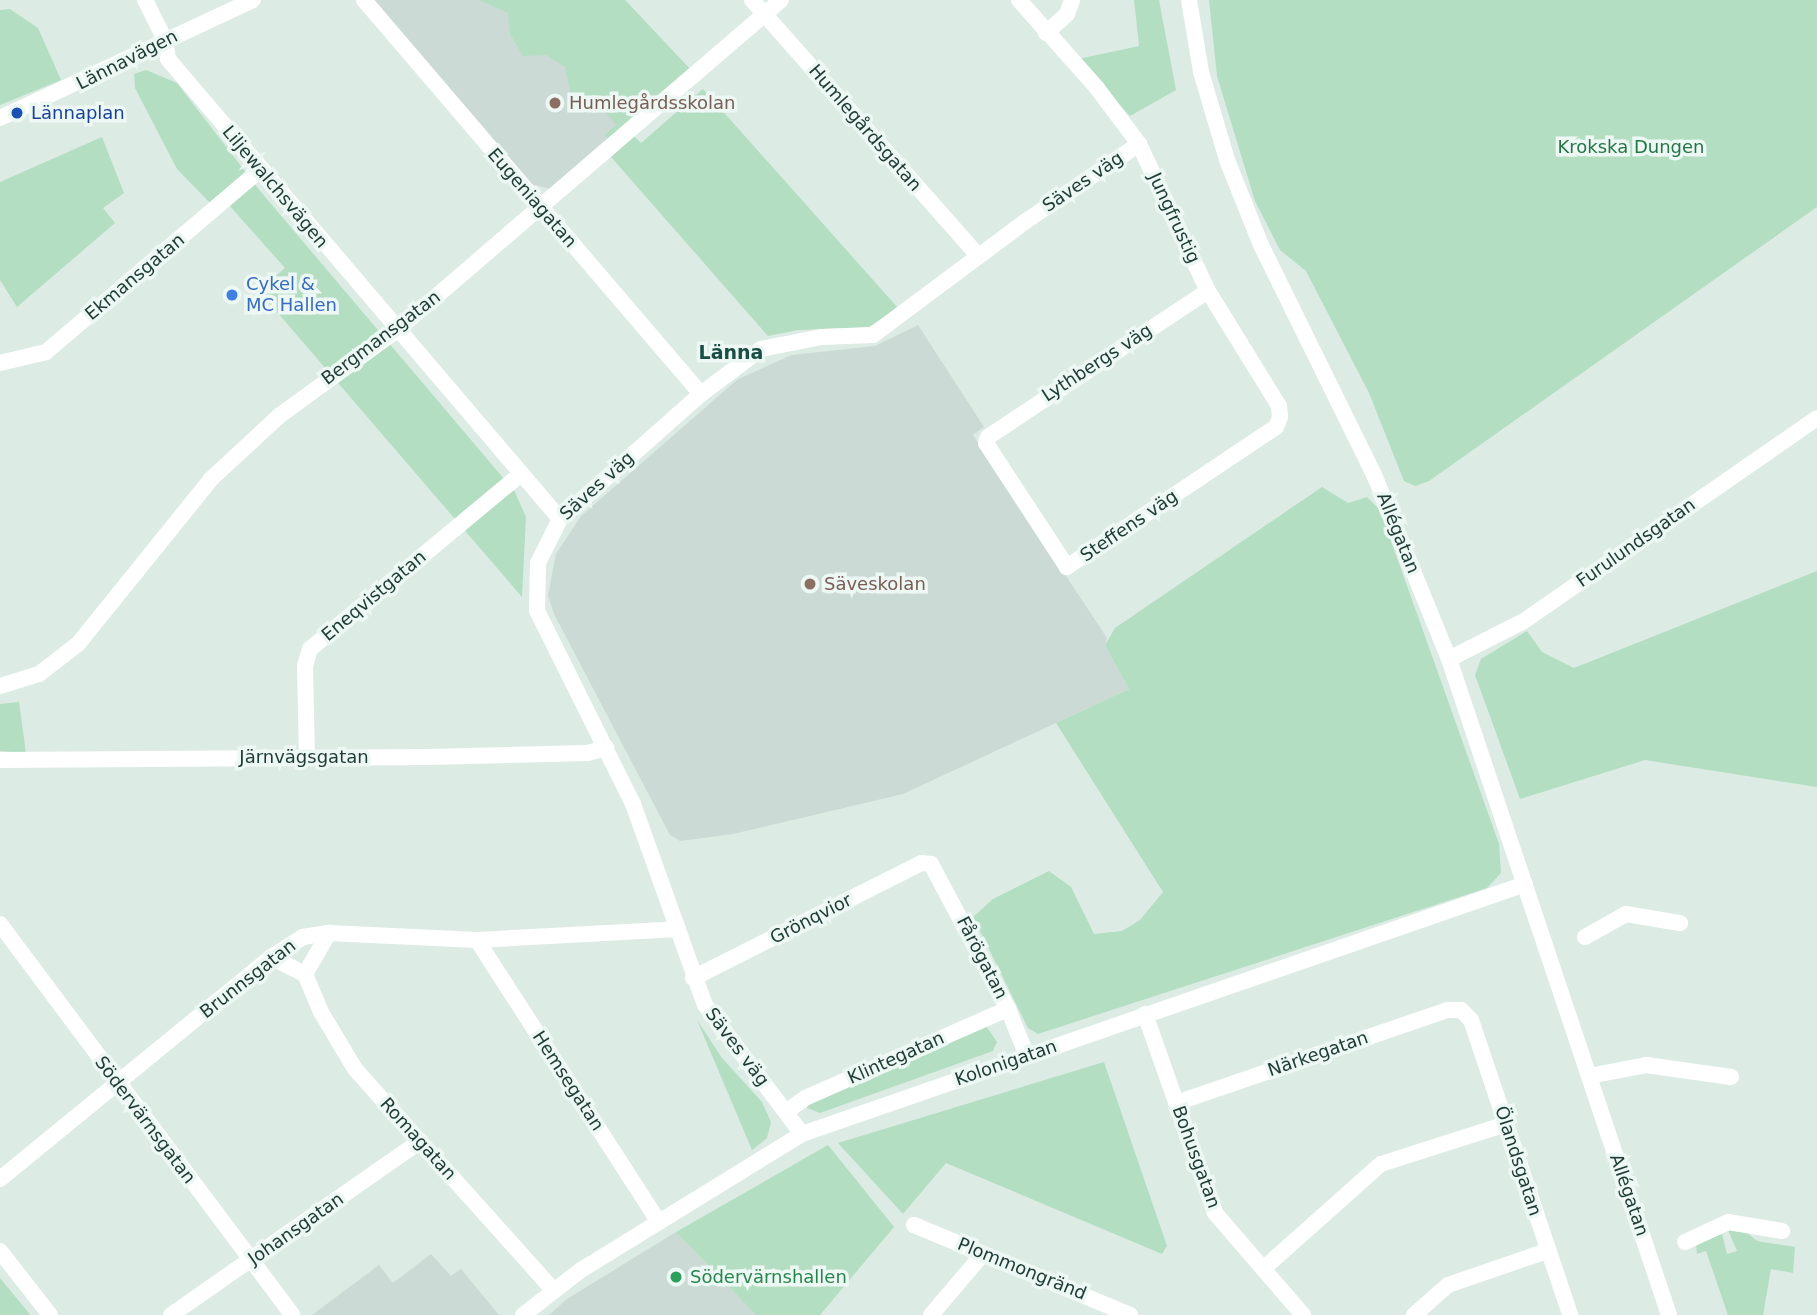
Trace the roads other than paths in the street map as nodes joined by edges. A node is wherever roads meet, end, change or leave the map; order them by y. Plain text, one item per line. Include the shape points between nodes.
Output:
1 (145, 0) edge
2 (253, 0) edge
3 (364, 0) edge
4 (752, 0) edge
5 (781, 0) edge
6 (1019, 0) edge
7 (1072, 0) edge
8 (1189, 0) edge
9 (765, 14) junction
10 (1046, 33) junction
11 (165, 40) junction
12 (0, 118) edge
13 (1139, 144) junction
14 (260, 170) junction
15 (541, 208) junction
16 (978, 255) junction
17 (1208, 291) junction
18 (397, 330) junction
19 (0, 363) edge
20 (701, 394) junction
21 (1280, 417) joint
22 (1817, 418) edge
23 (988, 437) joint
24 (521, 474) junction
25 (560, 519) junction
26 (1449, 659) junction
27 (0, 686) edge
28 (606, 748) junction
29 (307, 757) junction
30 (0, 760) edge
31 (931, 863) joint
32 (1525, 884) junction
33 (0, 924) edge
34 (1682, 927) dead end
35 (678, 929) junction
36 (329, 933) junction
37 (1585, 937) dead end
38 (477, 940) junction
39 (271, 957) junction
40 (305, 974) junction
41 (693, 978) junction
42 (1008, 1009) junction
43 (1461, 1010) joint
44 (1144, 1014) junction
45 (1027, 1056) junction
46 (1589, 1076) junction
47 (1733, 1081) dead end
48 (118, 1083) junction
49 (1176, 1103) junction
50 (786, 1112) junction
51 (1506, 1124) junction
52 (802, 1134) junction
53 (420, 1141) junction
54 (0, 1179) edge
55 (659, 1222) junction
56 (914, 1225) dead end
57 (1788, 1236) dead end
58 (1685, 1242) dead end
59 (0, 1251) edge
60 (1547, 1251) junction
61 (983, 1254) junction
62 (251, 1261) junction
63 (1263, 1269) junction
64 (553, 1290) junction
65 (50, 1315) edge
66 (171, 1315) edge
67 (292, 1315) edge
68 (523, 1315) edge
69 (931, 1315) edge
70 (1130, 1315) edge
71 (1303, 1315) edge
72 (1414, 1315) edge
73 (1570, 1315) edge
74 (1670, 1315) edge

1 - 11 street, Liljewalchsvägen
2 - 11 street, Lännavägen
3 - 15 street, Eugeniagatan
4 - 9 street, Humlegårdsgatan
5 - 9 street, Bergmansgatan
6 - 10 street, Jungfrustig
7 - 10 street via 1067,14
8 - 26 street, Allégatan via 1200,72 1240,196 1375,477
9 - 15 street, Bergmansgatan
9 - 16 street, Humlegårdsgatan
10 - 13 street, Jungfrustig via 1097,88
11 - 12 street, Lännavägen
11 - 14 street, Liljewalchsvägen via 168,60
13 - 16 street, Säves väg
13 - 17 street, Jungfrustig
14 - 18 street, Liljewalchsvägen
14 - 19 street, Ekmansgatan via 46,352
15 - 18 street, Bergmansgatan
15 - 20 street, Eugeniagatan
16 - 20 street, Säves väg via 873,335 821,337 761,349
17 - 21 street, Jungfrustig via 1279,406
17 - 23 street, Lythbergs väg
18 - 24 street, Liljewalchsvägen
18 - 27 street, Bergmansgatan via 279,416 211,479 78,644 39,674
20 - 25 street, Säves väg
21 - 23 street, Steffens väg via 1276,427 1067,567 986,443
22 - 26 street, Furulundsgatan via 1524,621
24 - 25 street, Liljewalchsvägen
24 - 29 street, Eneqvistgatan via 310,649 305,666
25 - 28 street, Säves väg via 538,564 537,611
26 - 32 street, Allégatan
28 - 29 street, Järnvägsgatan via 588,753
28 - 35 street, Säves väg via 653,852
29 - 30 street, Järnvägsgatan
31 - 41 street, Grönqvior via 922,863
31 - 42 street, Fårögatan
32 - 44 street, Kolonigatan
32 - 46 street, Allégatan
33 - 48 street, Södervärnsgatan
34 - 37 street via 1626,914
35 - 38 street, Brunnsgatan
35 - 41 street, Säves väg
36 - 38 street, Brunnsgatan
36 - 39 street, Brunnsgatan via 303,937
36 - 40 street
38 - 55 street, Hemsegatan
39 - 40 street
39 - 48 street, Brunnsgatan
40 - 53 street, Romagatan via 321,1012 355,1069
41 - 50 street, Säves väg via 724,1035
42 - 45 street, Fårögatan
42 - 50 street, Klintegatan via 805,1098
43 - 49 street, Närkegatan via 1447,1010
43 - 51 street, Ölandsgatan via 1471,1020
44 - 45 street, Kolonigatan
44 - 49 street, Bohusgatan
45 - 52 street, Kolonigatan
46 - 47 street via 1646,1065
46 - 74 street, Allégatan
48 - 54 street, Brunnsgatan
48 - 62 street, Södervärnsgatan
49 - 63 street, Bohusgatan via 1215,1213
50 - 52 street, Säves väg
51 - 60 street, Ölandsgatan
51 - 63 street via 1381,1164
52 - 55 street, Kolonigatan
53 - 62 street, Johansgatan
53 - 64 street, Romagatan
55 - 64 street, Kolonigatan
56 - 61 street, Plommongränd
57 - 58 street via 1728,1222
59 - 65 street
60 - 72 street via 1448,1285
60 - 73 street, Ölandsgatan
61 - 69 street
61 - 70 street, Plommongränd
62 - 66 street, Johansgatan
62 - 67 street, Södervärnsgatan
63 - 71 street, Bohusgatan
64 - 68 street, Kolonigatan

